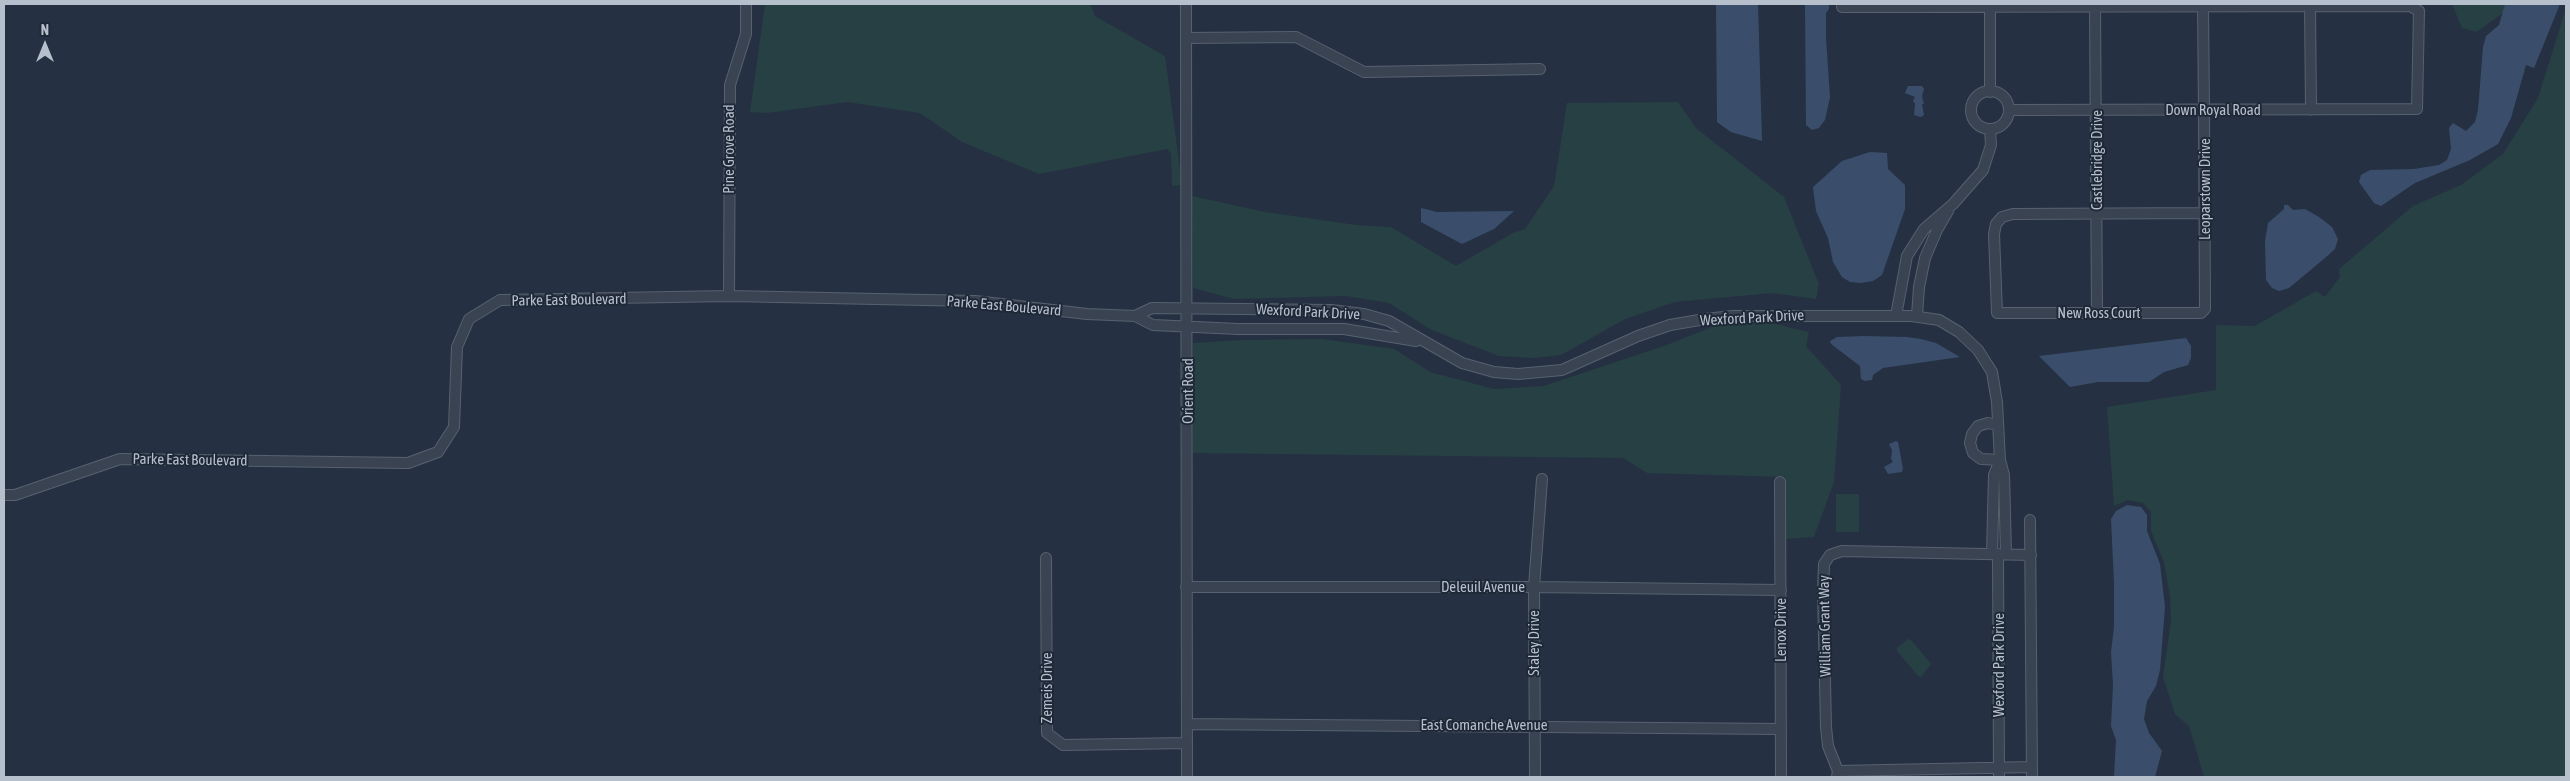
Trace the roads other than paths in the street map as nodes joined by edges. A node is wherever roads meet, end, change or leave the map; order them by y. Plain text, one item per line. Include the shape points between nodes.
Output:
1 (746, 4) edge
2 (1186, 4) edge
3 (2203, 5) edge
4 (2310, 5) edge
5 (1990, 6) junction
6 (2095, 6) junction
7 (1842, 7) dead end
8 (1186, 38) junction
9 (1540, 69) dead end
10 (1990, 92) junction
11 (2009, 110) junction
12 (2097, 110) junction
13 (2204, 110) junction
14 (2311, 110) junction
15 (1990, 129) junction
16 (1953, 204) junction
17 (2205, 213) junction
18 (2097, 214) junction
19 (729, 296) junction
20 (1188, 308) junction
21 (2097, 313) junction
22 (2201, 313) joint
23 (1135, 316) junction
24 (1896, 316) junction
25 (1917, 316) junction
26 (1188, 327) junction
27 (1421, 342) junction
28 (1997, 425) junction
29 (2000, 460) junction
30 (1542, 479) dead end
31 (1780, 482) dead end
32 (4, 495) edge
33 (2030, 520) dead end
34 (1999, 554) junction
35 (2031, 554) junction
36 (1046, 558) dead end
37 (1186, 587) junction
38 (1534, 587) junction
39 (1781, 590) junction
40 (1187, 724) junction
41 (1534, 726) junction
42 (1781, 729) junction
43 (1187, 743) junction
44 (2000, 772) edge
45 (2032, 772) edge
46 (1837, 774) edge
47 (1187, 777) edge
48 (1535, 777) edge
49 (1781, 777) edge

1 - 19 street, Pine Grove Road via 746,34 730,85
2 - 8 street, Orient Road
3 - 4 street
3 - 6 street
3 - 13 street, Leoparstown Drive
4 - 14 street
4 - 14 street, Down Royal Road via 2410,6 2419,11 2417,109
5 - 6 street
5 - 7 street
5 - 10 street
6 - 12 street, Castlebridge Drive
8 - 9 street via 1296,37 1364,72
8 - 20 street, Orient Road
10 - 11 street via 2003,97
10 - 15 street via 1976,97 1971,110 1976,124
11 - 12 street, Down Royal Road
11 - 15 street via 2003,124
12 - 13 street, Down Royal Road
12 - 18 street, Castlebridge Drive
13 - 14 street, Down Royal Road
13 - 17 street, Leoparstown Drive
15 - 16 street via 1991,145 1983,170
16 - 24 street via 1924,229 1907,256
16 - 25 street via 1936,230 1925,258
17 - 18 street
17 - 22 street, Leoparstown Drive via 2205,309
18 - 21 street, Castlebridge Drive
18 - 21 street, New Ross Court via 2013,214 2002,217 1994,234 1996,313
19 - 23 street, Parke East Boulevard via 975,301
19 - 32 street, Parke East Boulevard via 500,300 469,319 457,347 454,426 438,452 408,463 120,459 15,495
20 - 23 street, Parke East Boulevard via 1152,308
20 - 26 street, Orient Road
20 - 27 street, Wexford Park Drive via 1331,310 1364,314 1389,321
21 - 22 street, New Ross Court
23 - 26 street, Parke East Boulevard via 1153,325
24 - 25 street, Wexford Park Drive
24 - 27 street, Wexford Park Drive via 1705,318 1646,333 1562,370 1526,374 1494,372 1462,363
25 - 28 street, Wexford Park Drive via 1939,320 1959,332 1978,350 1992,372
26 - 27 street, Wexford Park Drive via 1344,329
26 - 37 street, Orient Road
28 - 29 street, Wexford Park Drive
28 - 29 street via 1978,426 1970,443 1973,453 1981,459
29 - 34 street, Wexford Park Drive via 1994,475
30 - 38 street, Staley Drive
31 - 39 street, Lenox Drive
33 - 35 street
34 - 35 street, William Grant Way
34 - 44 street, Wexford Park Drive
34 - 46 street, William Grant Way via 1842,551 1830,555 1824,564 1823,591 1826,728
35 - 45 street
36 - 43 street, Zemeis Drive via 1047,733 1063,745
37 - 38 street, Deleuil Avenue
37 - 40 street, Orient Road
38 - 39 street, Deleuil Avenue
38 - 41 street, Staley Drive
39 - 42 street, Lenox Drive
40 - 41 street, East Comanche Avenue
40 - 43 street, Orient Road
41 - 42 street, East Comanche Avenue
41 - 48 street, Staley Drive
42 - 49 street, Lenox Drive
43 - 47 street, Orient Road
44 - 45 street
44 - 46 street

